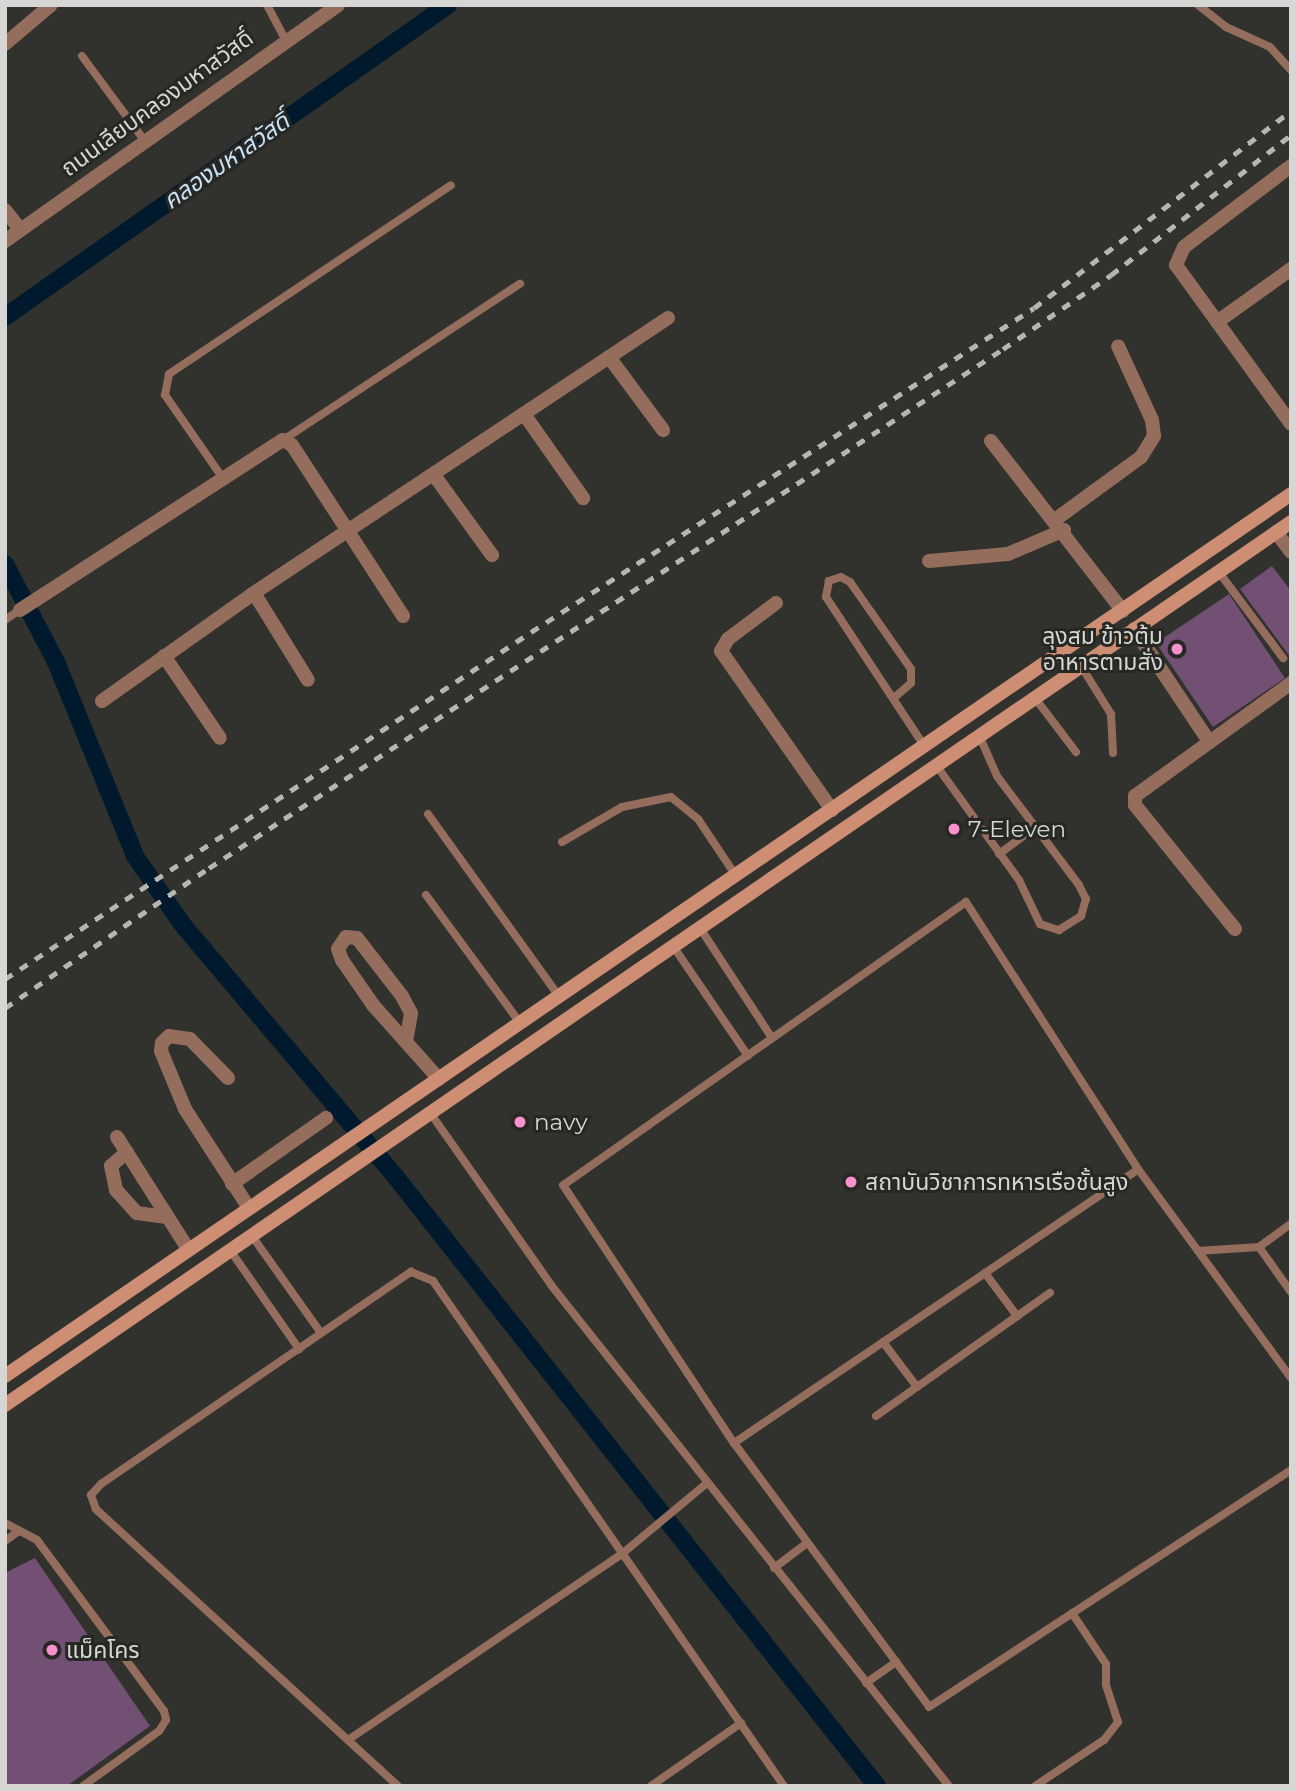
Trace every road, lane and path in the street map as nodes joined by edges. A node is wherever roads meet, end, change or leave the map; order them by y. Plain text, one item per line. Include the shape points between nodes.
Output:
1 (51, 5) edge
2 (267, 5) edge
3 (1198, 5) edge
4 (332, 7) edge
5 (285, 39) junction
6 (5, 44) edge
7 (82, 56) dead end
8 (1291, 71) edge
9 (144, 140) junction
10 (1291, 166) edge
11 (451, 185) dead end
12 (5, 210) edge
13 (20, 229) junction
14 (5, 241) edge
15 (1291, 269) edge
16 (520, 284) dead end
17 (668, 318) dead end
18 (1217, 322) junction
19 (1118, 346) dead end
20 (609, 357) junction
21 (524, 414) junction
22 (1291, 424) edge
23 (663, 430) dead end
24 (283, 440) junction
25 (991, 441) dead end
26 (435, 475) junction
27 (222, 477) junction
28 (1291, 494) edge
29 (583, 498) dead end
30 (1291, 522) edge
31 (1060, 525) junction
32 (346, 531) junction
33 (1276, 532) junction
34 (1291, 552) edge
35 (492, 555) dead end
36 (929, 561) dead end
37 (1218, 571) junction
38 (254, 593) junction
39 (776, 603) dead end
40 (20, 610) joint
41 (1123, 611) junction
42 (403, 616) dead end
43 (5, 620) edge
44 (1134, 629) junction
45 (164, 656) junction
46 (1283, 658) dead end
47 (1081, 666) junction
48 (309, 680) dead end
49 (1291, 683) edge
50 (895, 697) junction
51 (1035, 698) junction
52 (102, 701) dead end
53 (979, 735) junction
54 (220, 738) dead end
55 (1208, 740) junction
56 (925, 747) junction
57 (1076, 752) dead end
58 (1113, 753) dead end
59 (936, 765) junction
60 (832, 810) junction
61 (428, 814) dead end
62 (1033, 829) junction
63 (562, 842) dead end
64 (999, 854) junction
65 (736, 876) junction
66 (426, 895) dead end
67 (700, 928) junction
68 (1235, 929) dead end
69 (673, 946) junction
70 (559, 996) junction
71 (520, 1023) junction
72 (772, 1038) junction
73 (406, 1042) junction
74 (748, 1056) junction
75 (229, 1078) dead end
76 (439, 1079) junction
77 (431, 1114) junction
78 (326, 1118) dead end
79 (117, 1137) dead end
80 (127, 1153) junction
81 (1138, 1169) junction
82 (232, 1184) junction
83 (243, 1211) junction
84 (167, 1217) junction
85 (1291, 1224) edge
86 (215, 1231) junction
87 (252, 1236) junction
88 (1259, 1247) junction
89 (188, 1249) junction
90 (230, 1251) junction
91 (1198, 1251) junction
92 (985, 1273) junction
93 (1291, 1292) edge
94 (1050, 1293) dead end
95 (1017, 1316) junction
96 (321, 1333) junction
97 (883, 1342) junction
98 (299, 1349) junction
99 (5, 1376) edge
100 (1291, 1378) edge
101 (917, 1387) junction
102 (5, 1405) edge
103 (876, 1416) dead end
104 (734, 1443) junction
105 (1291, 1470) edge
106 (707, 1483) junction
107 (5, 1523) edge
108 (19, 1531) junction
109 (5, 1541) edge
110 (807, 1543) junction
111 (623, 1553) junction
112 (774, 1569) junction
113 (1072, 1613) junction
114 (896, 1662) junction
115 (866, 1683) junction
116 (741, 1723) junction
117 (348, 1740) junction
118 (83, 1786) edge
119 (398, 1786) edge
120 (651, 1786) edge
121 (784, 1786) edge
122 (949, 1786) edge
123 (1035, 1786) edge

1 - 6 street
2 - 5 lane
3 - 8 lane via 1226,27 1270,47
4 - 5 street, ถนนเลียบคลองมหาสวัสดิ์
5 - 9 street, ถนนเลียบคลองมหาสวัสดิ์
7 - 9 lane
9 - 13 street, ถนนเลียบคลองมหาสวัสดิ์
10 - 18 street via 1177,256 1176,265
11 - 27 lane via 170,374 165,395
12 - 13 street
13 - 14 street, ถนนเลียบคลองมหาสวัสดิ์
15 - 18 street
16 - 24 lane
17 - 20 street
18 - 22 street
19 - 31 street via 1152,419 1154,436 1141,457
20 - 21 street
20 - 23 street
21 - 26 street
21 - 29 street
24 - 27 street
24 - 32 street via 292,445
25 - 31 street
26 - 32 street
26 - 35 street
27 - 40 street
28 - 41 main road
30 - 33 main road
31 - 36 street via 1008,554
31 - 41 street
32 - 38 street
32 - 42 street
33 - 34 street
33 - 37 main road
37 - 44 main road
37 - 46 lane
38 - 45 street
38 - 48 street
39 - 60 street via 728,639 721,651
40 - 43 lane
41 - 56 main road
44 - 47 main road
44 - 55 street
45 - 52 street
45 - 54 street
47 - 51 main road
47 - 58 lane via 1111,714
49 - 55 street
50 - 50 lane via 911,683 911,669 850,582 841,577 830,581 826,597
50 - 56 lane
51 - 53 main road
51 - 57 lane
53 - 59 main road
53 - 62 lane via 997,776
55 - 68 street via 1139,790 1134,800
56 - 59 main road
56 - 60 main road
59 - 64 lane
59 - 67 main road
60 - 65 main road
61 - 70 lane
62 - 64 lane
62 - 64 lane via 1079,885 1086,899 1081,916 1059,930 1040,924 1019,880
63 - 65 lane via 622,807 671,797 698,819
65 - 70 main road
66 - 71 lane
67 - 69 main road
67 - 72 lane
69 - 74 lane
69 - 77 main road
70 - 71 main road
71 - 76 main road
72 - 74 lane
72 - 81 lane via 966,902
73 - 73 street via 412,1024 402,996 357,937 346,937 338,949 342,960
73 - 76 street
74 - 104 lane via 563,1185
75 - 82 street via 190,1039 169,1036 162,1043 161,1051 185,1108
76 - 83 main road
77 - 87 main road
77 - 106 lane via 551,1285
78 - 82 street
79 - 80 street
80 - 84 street
80 - 84 street via 111,1166 116,1189 137,1213
81 - 91 lane
81 - 92 lane
82 - 83 street
83 - 86 main road
83 - 87 main road
84 - 89 street
85 - 88 lane
86 - 89 main road
86 - 90 main road
87 - 90 main road
87 - 96 lane
88 - 91 lane
88 - 93 lane
89 - 99 main road
90 - 98 lane
90 - 102 main road
91 - 100 lane
92 - 95 lane
92 - 97 lane
94 - 95 lane
95 - 101 lane
96 - 98 lane
96 - 111 lane via 411,1272 433,1281
97 - 101 lane
97 - 104 lane
98 - 117 lane via 100,1484 91,1495 96,1508
101 - 103 lane
104 - 110 lane
105 - 113 lane
106 - 111 lane
106 - 112 lane
107 - 108 lane
108 - 109 lane
108 - 118 lane via 37,1540 164,1711 166,1720 159,1731
110 - 112 lane
110 - 114 lane
111 - 116 lane
111 - 117 lane
112 - 115 lane
113 - 114 lane via 929,1707
113 - 123 lane via 1106,1664 1106,1684 1118,1722 1104,1740
114 - 115 lane
115 - 122 lane
116 - 120 lane
116 - 121 lane
117 - 119 lane

